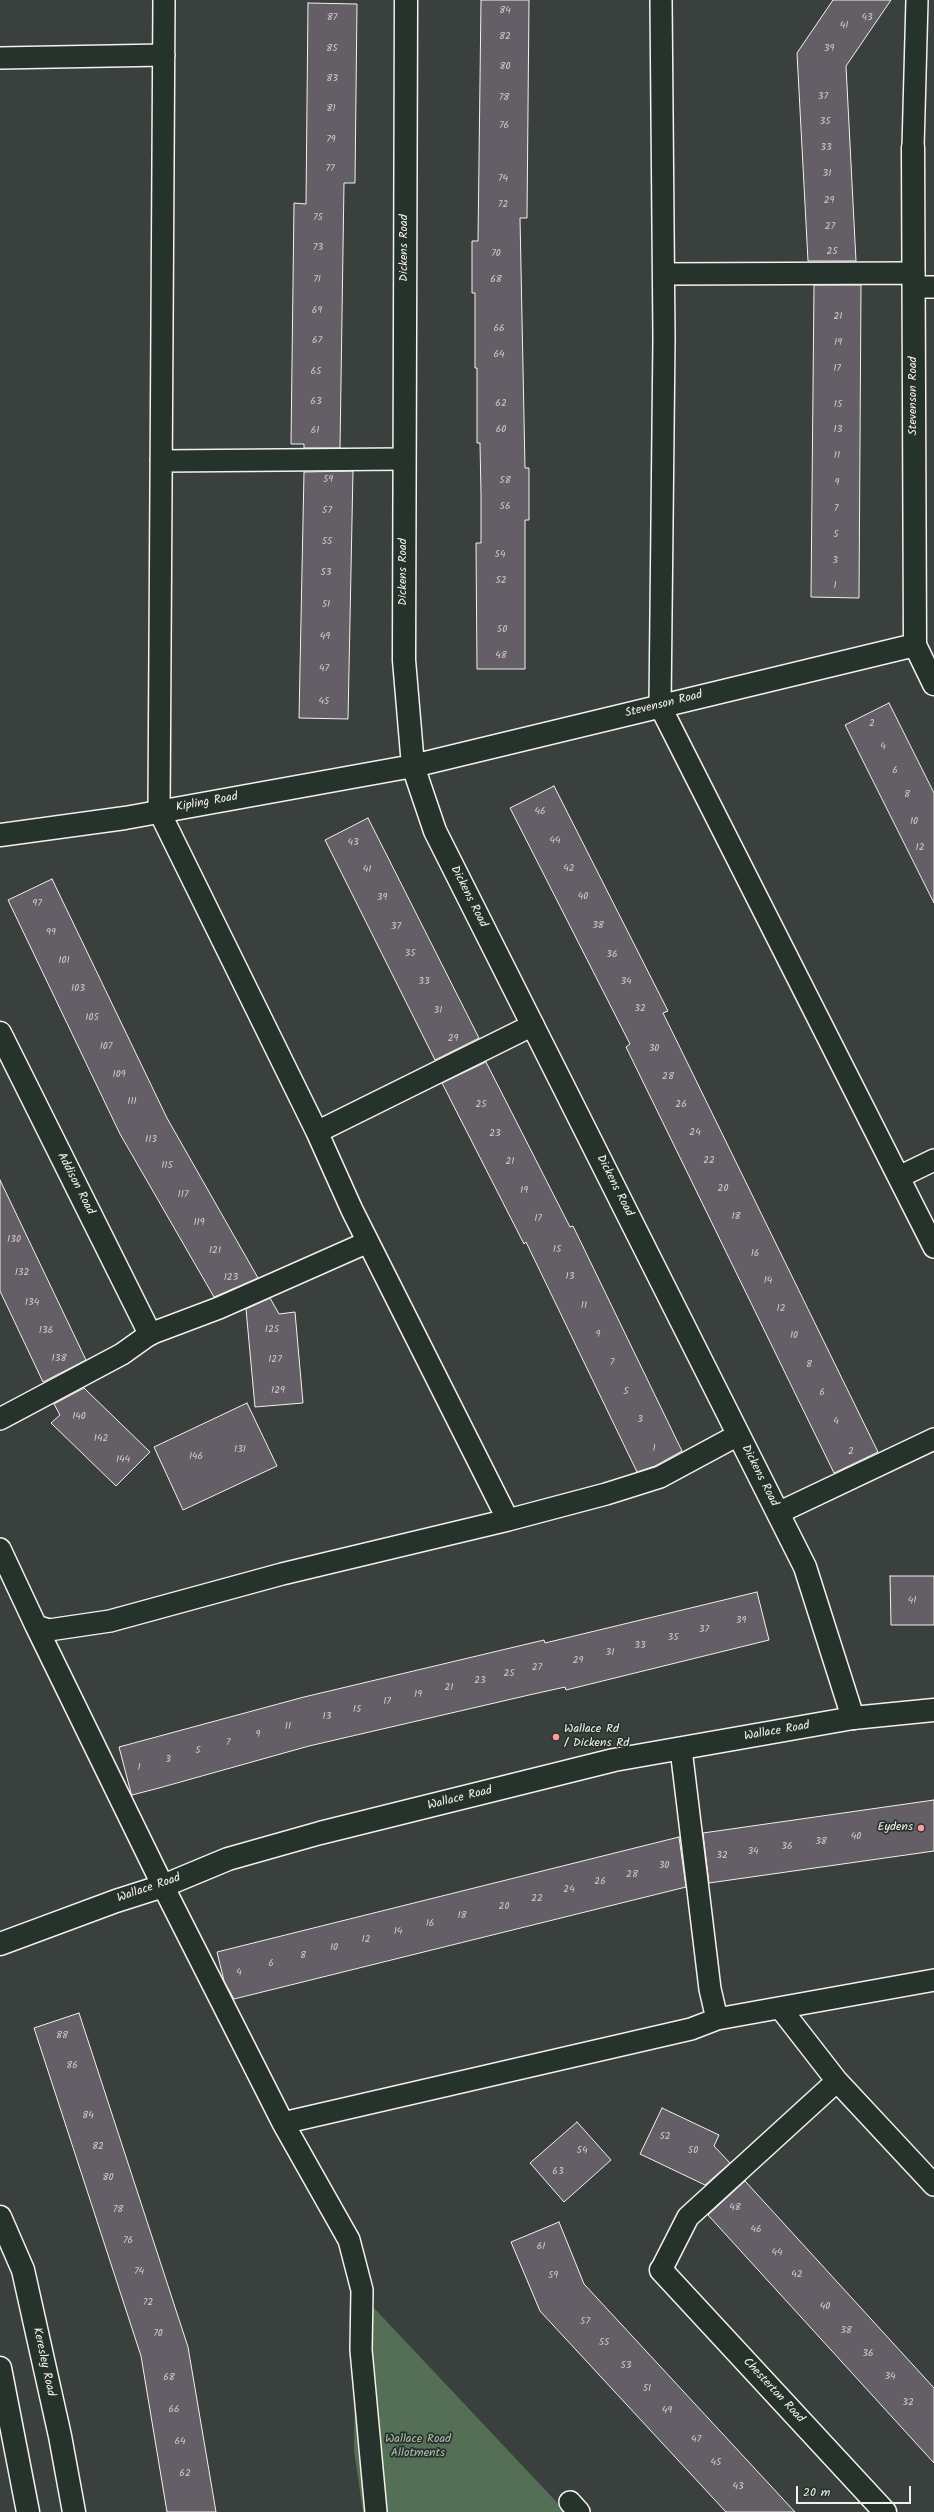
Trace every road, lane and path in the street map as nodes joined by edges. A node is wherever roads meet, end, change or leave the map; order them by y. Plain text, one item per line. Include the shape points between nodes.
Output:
1 (164, 0) edge
2 (406, 0) edge
3 (661, 0) edge
4 (917, 0) edge
5 (164, 54) junction
6 (0, 58) edge
7 (913, 148) joint
8 (664, 274) junction
9 (920, 282) edge
10 (403, 460) junction
11 (161, 461) junction
12 (915, 645) junction
13 (934, 684) edge
14 (660, 706) junction
15 (413, 766) junction
16 (159, 811) junction
17 (0, 835) edge
18 (532, 1025) junction
19 (0, 1033) edge
20 (317, 1132) junction
21 (934, 1160) edge
22 (899, 1177) junction
23 (368, 1242) junction
24 (934, 1246) edge
25 (150, 1334) junction
26 (0, 1419) edge
27 (738, 1435) junction
28 (934, 1439) edge
29 (778, 1513) junction
30 (508, 1520) junction
31 (0, 1549) edge
32 (36, 1626) junction
33 (934, 1710) edge
34 (853, 1718) junction
35 (681, 1749) junction
36 (162, 1886) junction
37 (0, 1944) edge
38 (934, 1980) edge
39 (781, 2009) junction
40 (717, 2019) junction
41 (837, 2082) junction
42 (283, 2123) junction
43 (934, 2185) edge
44 (0, 2217) edge
45 (661, 2270) joint
46 (0, 2368) edge
47 (28, 2512) edge
48 (74, 2512) edge
49 (376, 2512) edge
50 (885, 2512) edge

1 - 5 lane
2 - 10 street, Dickens Road
3 - 8 lane
4 - 7 lane
5 - 6 lane
5 - 11 lane
7 - 9 street, Stevenson Road
8 - 9 lane
8 - 14 lane via 664,558
9 - 12 street, Stevenson Road
10 - 11 lane
10 - 15 street, Dickens Road via 404,660
11 - 16 lane
12 - 13 street, Stevenson Road
12 - 14 street, Stevenson Road
14 - 15 street, Stevenson Road
14 - 22 lane
15 - 16 street, Kipling Road
15 - 18 street, Dickens Road via 435,831
16 - 17 street, Kipling Road
16 - 20 lane
18 - 20 lane
18 - 27 street, Dickens Road
19 - 25 street, Addison Road
20 - 23 lane
21 - 22 lane
22 - 24 lane
23 - 25 lane via 219,1308
23 - 30 lane
25 - 26 lane via 122,1354
27 - 29 street, Dickens Road
27 - 30 lane via 660,1477
28 - 29 lane
29 - 34 street, Dickens Road via 805,1567
30 - 32 lane via 282,1574 110,1621 49,1630
31 - 32 lane
32 - 36 lane
33 - 34 street, Wallace Road
34 - 35 street, Wallace Road
35 - 36 street, Wallace Road via 614,1760 320,1833 228,1859
35 - 40 lane via 710,1989
36 - 37 street, Wallace Road
36 - 42 lane
38 - 39 lane
39 - 40 lane
39 - 41 lane
40 - 42 lane via 691,2029
41 - 43 lane
41 - 45 lane via 688,2217
42 - 49 lane via 349,2240 362,2290 361,2350
44 - 48 street, Keresley Road via 23,2270
45 - 50 street, Chesterton Road
46 - 47 street

